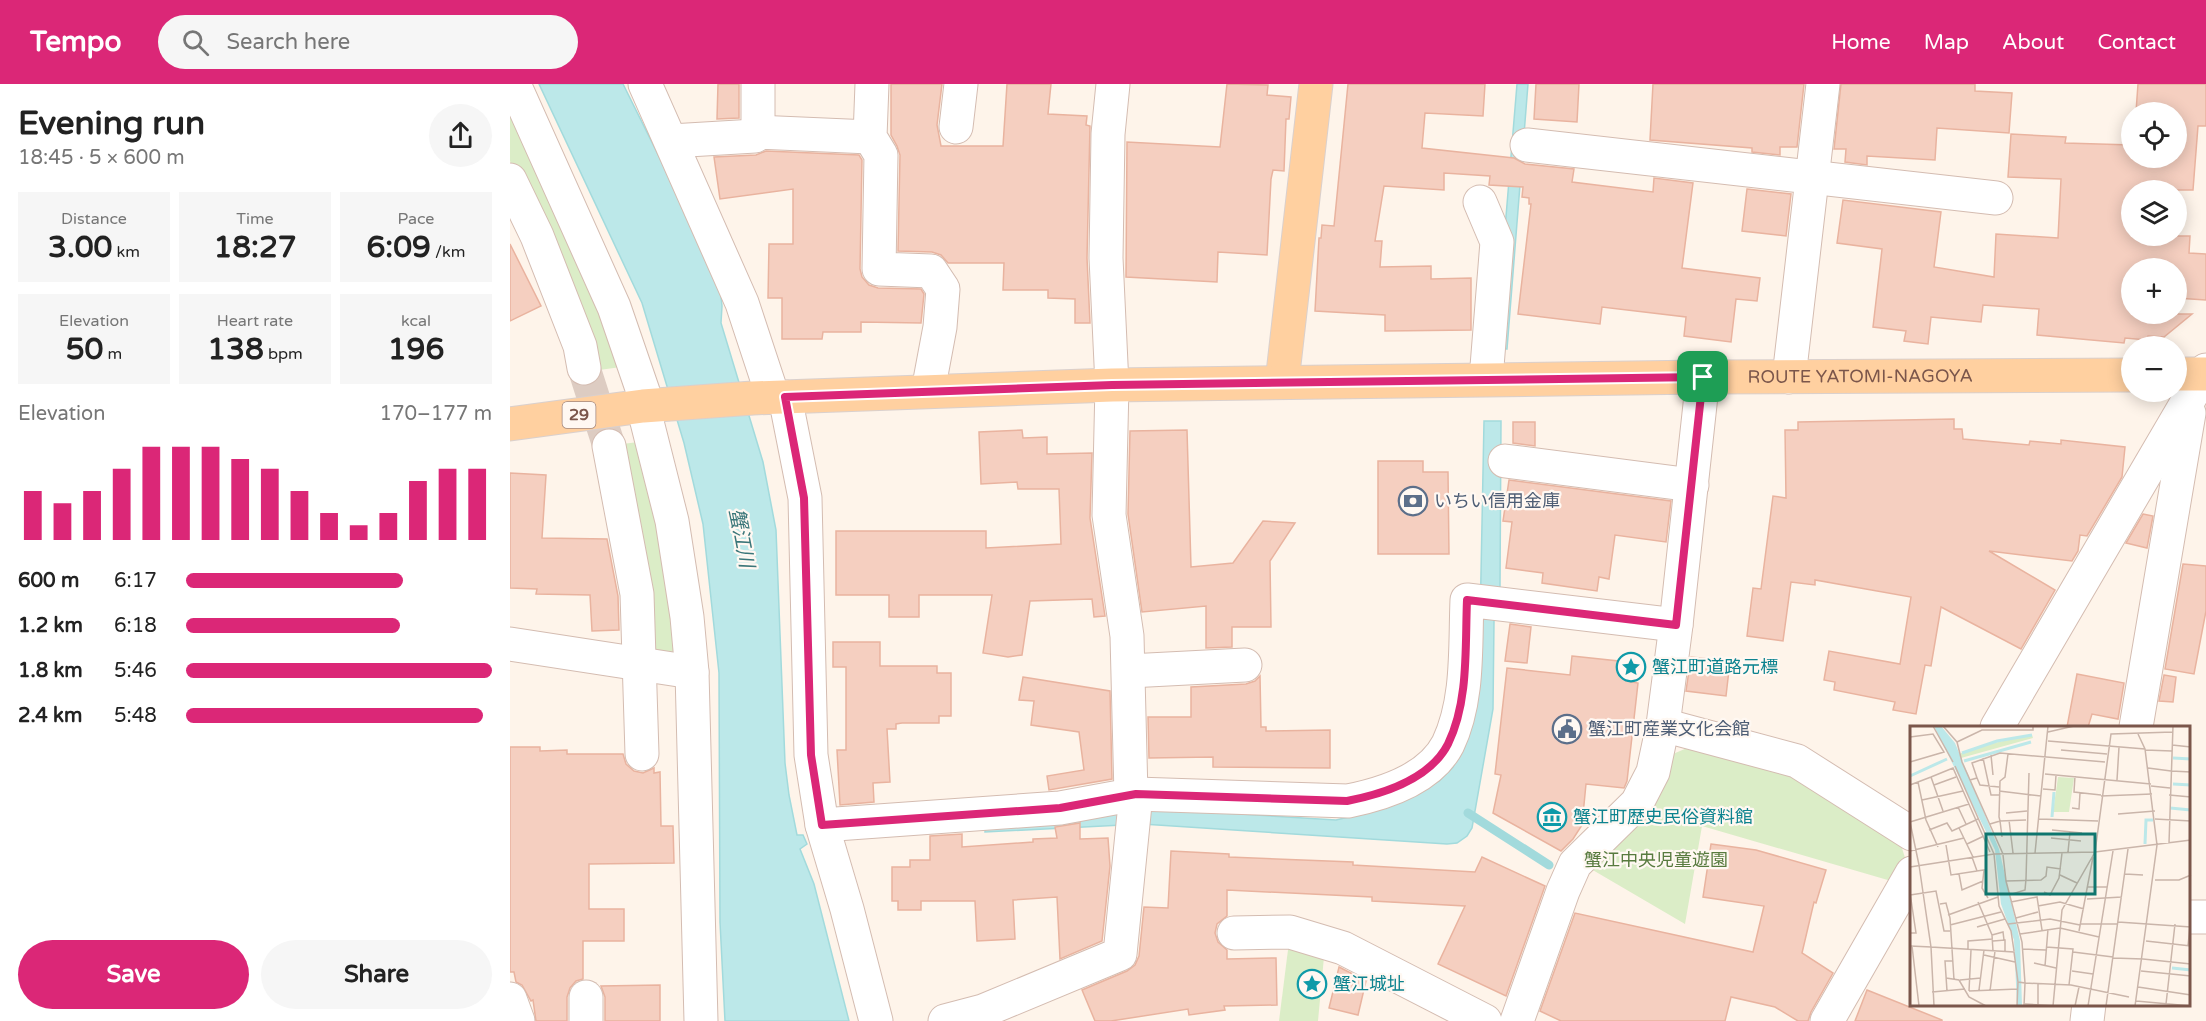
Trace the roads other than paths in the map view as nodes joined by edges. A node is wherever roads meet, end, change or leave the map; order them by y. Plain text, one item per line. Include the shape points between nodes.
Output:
1 (514, 84) edge
2 (645, 84) edge
3 (758, 84) edge
4 (872, 84) edge
5 (961, 84) edge
6 (1113, 84) edge
7 (1316, 84) edge
8 (1823, 84) edge
9 (956, 127) dead end
10 (758, 132) junction
11 (870, 137) junction
12 (671, 141) junction
13 (1527, 145) dead end
14 (1812, 178) junction
15 (510, 180) edge
16 (1996, 198) dead end
17 (1480, 202) dead end
18 (584, 368) tunnel mouth
19 (2121, 375) edge
20 (1703, 377) junction
21 (1789, 377) junction
22 (2197, 377) edge
23 (1486, 379) junction
24 (1282, 382) junction
25 (1112, 385) junction
26 (928, 392) junction
27 (770, 397) junction
28 (645, 406) junction
29 (510, 424) edge
30 (609, 446) tunnel mouth
31 (1505, 461) dead end
32 (1692, 485) junction
33 (1676, 625) junction
34 (510, 644) edge
35 (641, 664) junction
36 (1245, 665) dead end
37 (1129, 671) junction
38 (692, 672) junction
39 (1663, 725) junction
40 (1998, 726) edge
41 (2136, 726) edge
42 (642, 754) dead end
43 (1133, 805) junction
44 (822, 825) junction
45 (1910, 833) edge
46 (1910, 876) edge
47 (2206, 916) edge
48 (2191, 917) edge
49 (1234, 933) dead end
50 (510, 999) edge
51 (2089, 1006) edge
52 (518, 1021) edge
53 (701, 1021) edge
54 (876, 1021) edge
55 (945, 1021) edge
56 (1485, 1021) edge
57 (1517, 1021) edge
58 (1827, 1021) edge
59 (2086, 1021) edge

1 - 28 street via 614,308
2 - 12 street
3 - 10 street
4 - 11 street
5 - 9 street
6 - 25 street via 1106,258
7 - 24 main road
8 - 14 street
10 - 11 street
10 - 12 street via 754,136
11 - 26 street via 881,155 879,269 931,271 943,289
12 - 27 street via 742,303
13 - 14 street
14 - 16 street
14 - 21 street
15 - 18 street via 537,236 580,346
17 - 23 street via 1497,242
19 - 21 main road, ROUTE YATOMI-NAGOYA / 29
20 - 21 main road, ROUTE YATOMI-NAGOYA / 29
20 - 23 main road, ROUTE YATOMI-NAGOYA / 29
20 - 32 street
22 - 40 street
22 - 41 street
23 - 24 main road, ROUTE YATOMI-NAGOYA / 29
24 - 25 main road, ROUTE YATOMI-NAGOYA / 29
25 - 26 main road, ROUTE YATOMI-NAGOYA / 29
25 - 37 street via 1109,515
26 - 27 main road, ROUTE YATOMI-NAGOYA / 29
27 - 28 main road, ROUTE YATOMI-NAGOYA / 29
27 - 44 street via 804,498 811,755
28 - 29 main road, ROUTE YATOMI-NAGOYA / 29
28 - 38 street via 672,521
30 - 35 street via 637,594
31 - 32 street
32 - 33 street
33 - 39 street
33 - 43 street via 1467,600 1465,670 1459,709 1448,744 1435,761 1414,777 1366,798 1347,801
34 - 35 street
35 - 38 street
35 - 42 street
36 - 37 street
37 - 43 street
38 - 53 street
39 - 45 street via 1797,761
39 - 57 street via 1653,772 1637,803 1575,864
43 - 44 street
43 - 55 street via 1120,954 983,1011
44 - 54 street
46 - 58 street
47 - 48 street
49 - 56 street via 1290,932 1343,948
50 - 52 street
51 - 59 street

